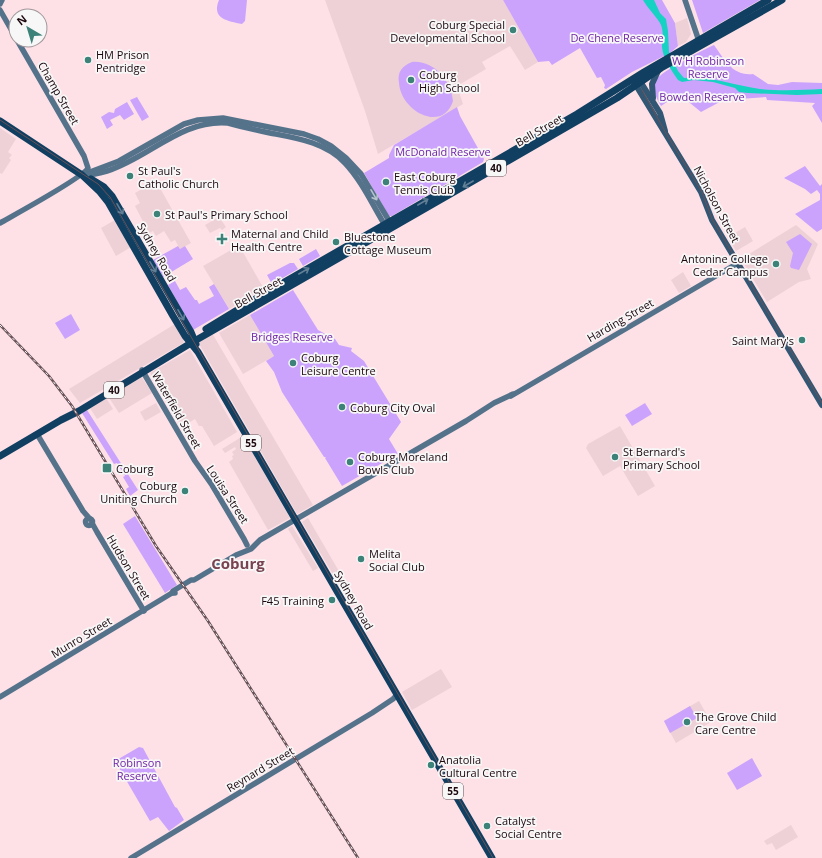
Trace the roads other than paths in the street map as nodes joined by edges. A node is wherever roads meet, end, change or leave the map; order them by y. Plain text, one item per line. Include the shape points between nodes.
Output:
1 (2, 0) edge
2 (685, 0) edge
3 (768, 0) edge
4 (782, 0) edge
5 (0, 4) edge
6 (1, 12) edge
7 (8, 24) edge
8 (696, 33) junction
9 (700, 43) junction
10 (22, 48) edge
11 (685, 48) junction
12 (674, 57) junction
13 (659, 67) junction
14 (636, 81) junction
15 (627, 92) junction
16 (615, 95) junction
17 (644, 100) junction
18 (653, 102) junction
19 (0, 121) edge
20 (174, 133) junction
21 (667, 137) junction
22 (84, 156) junction
23 (96, 169) junction
24 (103, 172) junction
25 (82, 175) junction
26 (104, 187) junction
27 (0, 223) edge
28 (388, 226) junction
29 (738, 264) junction
30 (192, 340) junction
31 (143, 371) junction
32 (822, 405) edge
33 (37, 434) junction
34 (0, 456) edge
35 (195, 460) joint
36 (296, 520) junction
37 (249, 546) junction
38 (135, 597) junction
39 (160, 601) junction
40 (144, 611) junction
41 (397, 695) junction
42 (0, 697) edge
43 (131, 858) edge
44 (492, 858) edge

1 - 5 street
2 - 8 street
3 - 9 highway, Bell Street / 40
4 - 9 highway, Bell Street / 40
5 - 6 street, Champ Street
6 - 7 street, Champ Street
8 - 9 street
8 - 11 street
9 - 11 highway, Bell Street / 40
9 - 12 highway, Bell Street / 40
10 - 22 street, Champ Street
11 - 12 highway, Bell Street / 40
12 - 13 highway, Bell Street / 40
13 - 14 highway, Bell Street / 40
13 - 18 main road via 652,84
14 - 15 highway, Bell Street / 40
14 - 16 highway, Bell Street / 40
14 - 17 main road, Nicholson Street
14 - 18 main road, Nicholson Street
15 - 16 highway, Bell Street / 40
15 - 17 main road
16 - 28 highway, Bell Street / 40
17 - 21 main road, Nicholson Street
18 - 21 main road, Nicholson Street via 662,116
19 - 25 highway, Sydney Road / 55
20 - 23 street via 119,161
20 - 24 street via 124,164
20 - 28 street via 216,120 317,141 329,148 348,166
21 - 29 main road, Nicholson Street via 701,192 712,220
22 - 23 street, Champ Street via 92,168
22 - 25 street via 88,169
23 - 25 street
24 - 25 street
24 - 26 street via 100,178
25 - 26 highway, Sydney Road / 55
25 - 27 street
25 - 30 highway, Sydney Road / 55 via 108,202 173,316
26 -> 30 highway, Sydney Road / 55 via 112,196
28 - 30 highway, Bell Street / 40
29 - 32 main road, Nicholson Street
29 - 36 street, Harding Street via 513,394 498,400
30 - 31 highway, Bell Street / 40
30 - 36 highway, Sydney Road / 55
31 - 33 highway, Bell Street / 40
31 - 35 street, Waterfield Street
33 - 34 highway, Bell Street / 40
33 - 38 street, Hudson Street
35 - 37 street, Louisa Street
36 - 37 street, Munro Street
36 - 41 highway, Sydney Road / 55
37 - 39 street, Munro Street
38 - 39 street via 147,606
38 - 40 street, Hudson Street
39 - 40 street, Munro Street
40 - 42 street, Munro Street
41 - 43 street, Reynard Street via 372,713
41 - 44 highway, Sydney Road / 55

